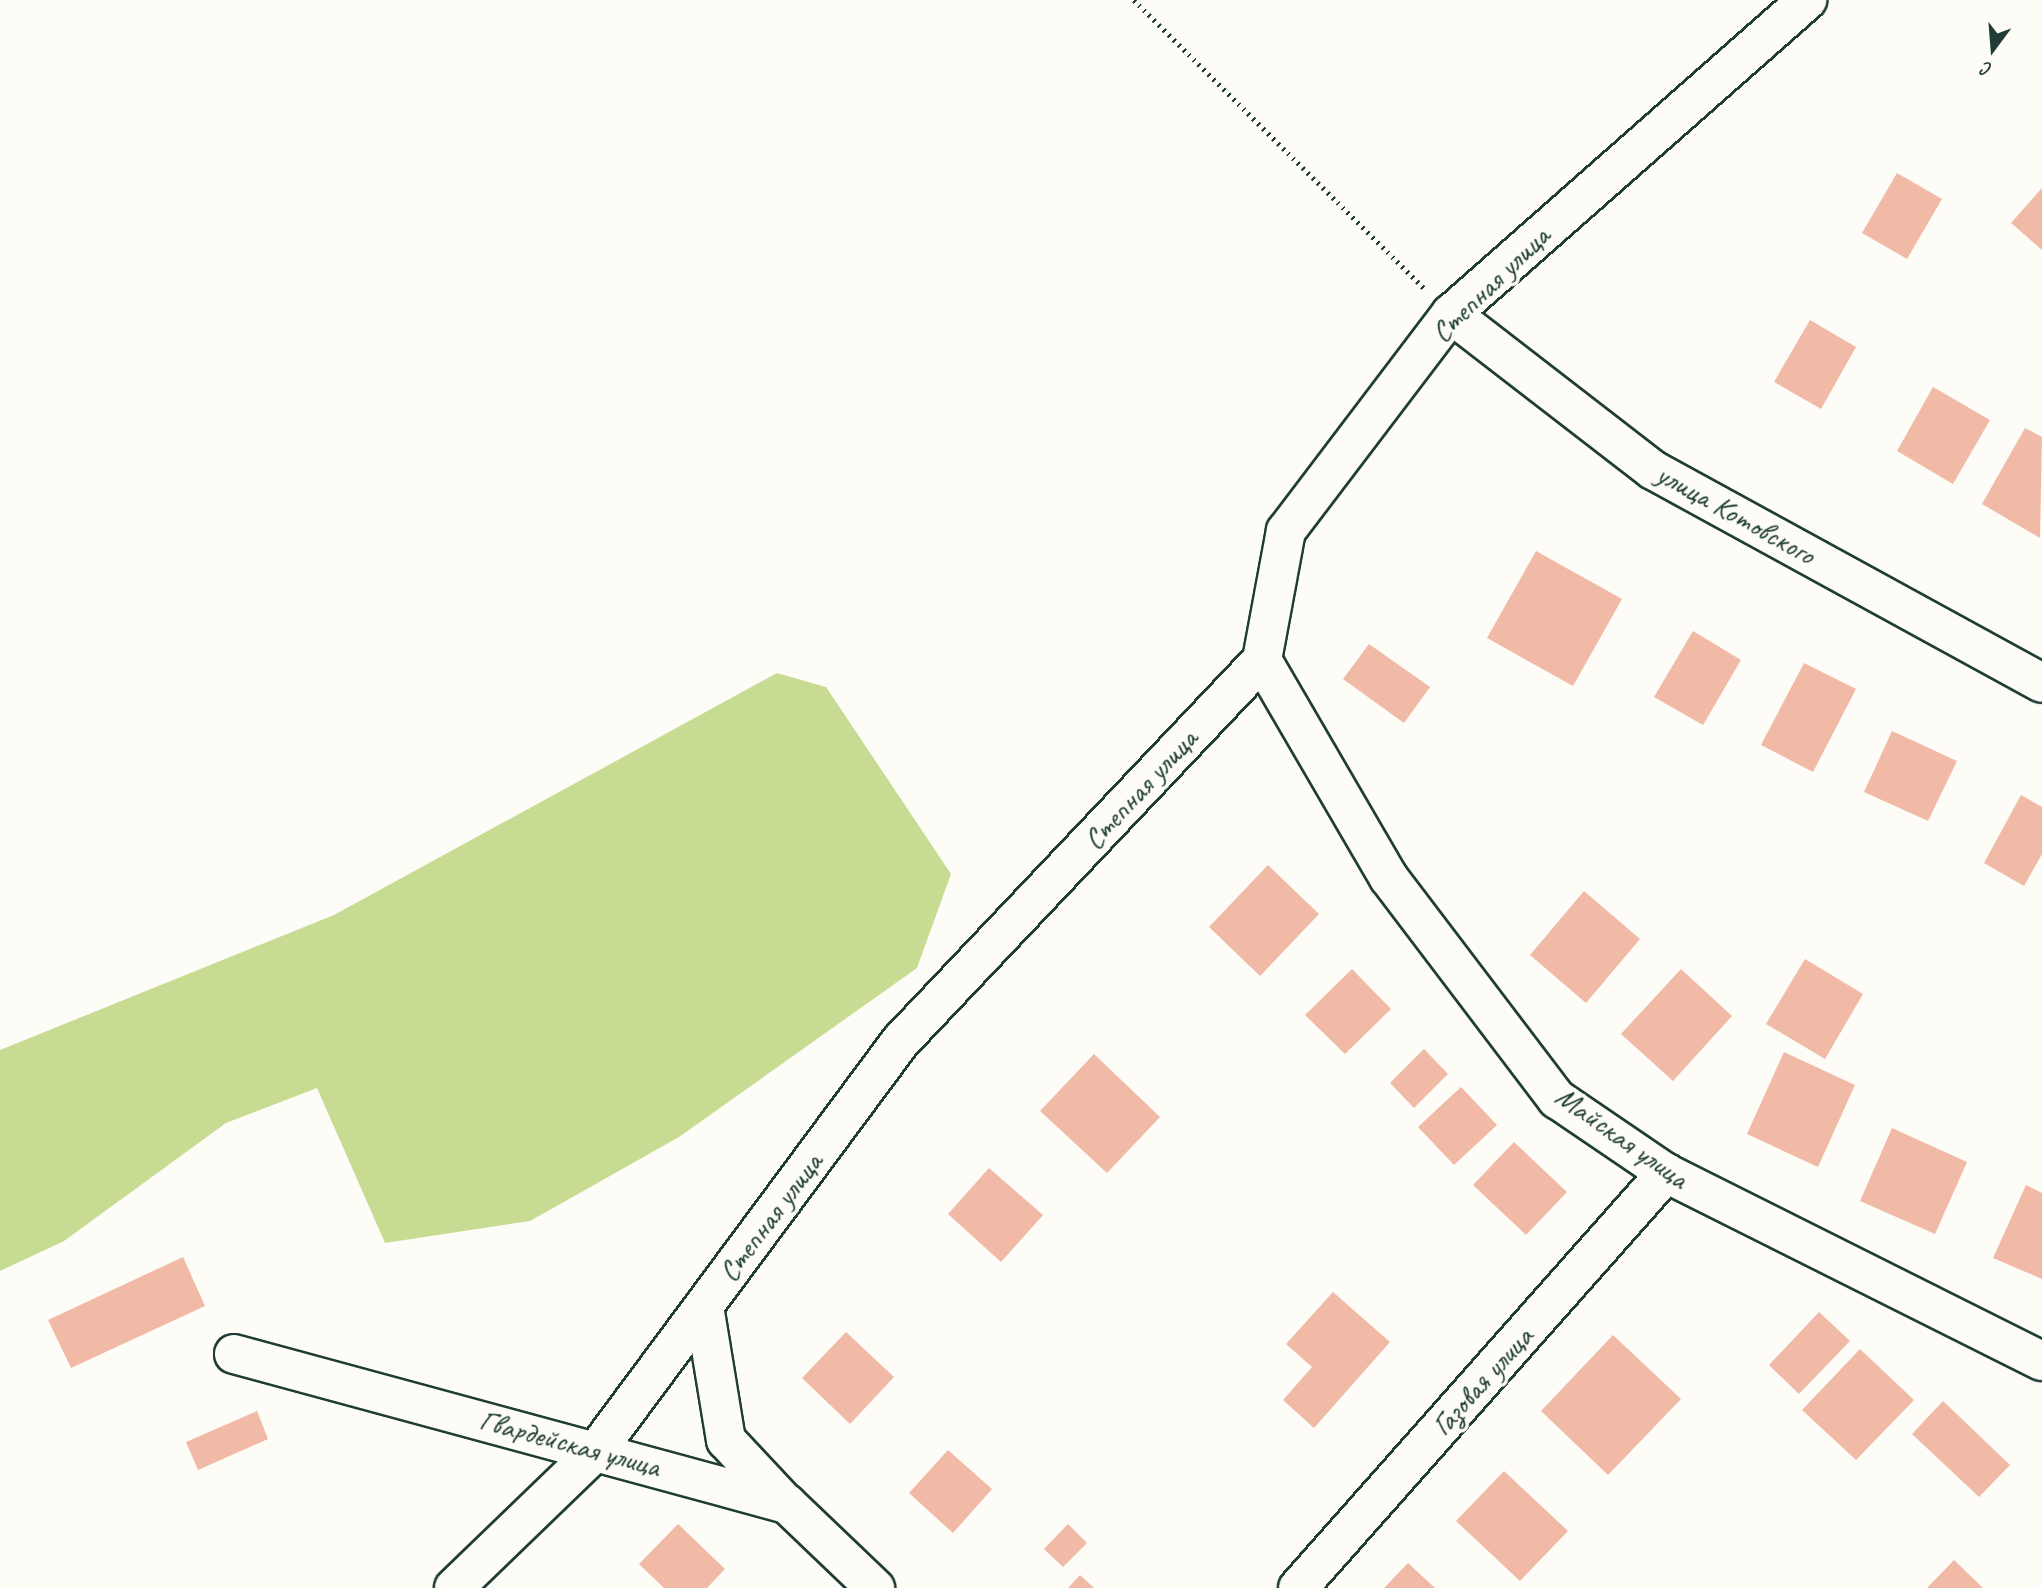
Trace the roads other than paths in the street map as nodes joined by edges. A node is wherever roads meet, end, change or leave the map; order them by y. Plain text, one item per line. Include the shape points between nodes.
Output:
1 (1807, 0) edge
2 (1451, 314) junction
3 (1262, 660) junction
4 (2042, 683) edge
5 (1666, 1173) junction
6 (704, 1306) junction
7 (234, 1354) dead end
8 (2042, 1361) edge
9 (597, 1450) junction
10 (787, 1504) junction
11 (454, 1588) edge
12 (875, 1588) edge
13 (1298, 1588) edge

1 - 2 street, Степная улица
2 - 3 street, Степная улица via 1286,531
2 - 4 street, улица Котовского via 1653,470
3 - 5 street, Майская улица via 1389,878 1557,1099
3 - 6 street, Степная улица via 900,1042
5 - 8 street, Майская улица
5 - 13 street, Газовая улица
6 - 9 street, Степная улица
6 - 10 street via 726,1440
7 - 9 street, Гвардейская улица
9 - 10 street, Гвардейская улица
9 - 11 street, Степная улица
10 - 12 street, Гвардейская улица

